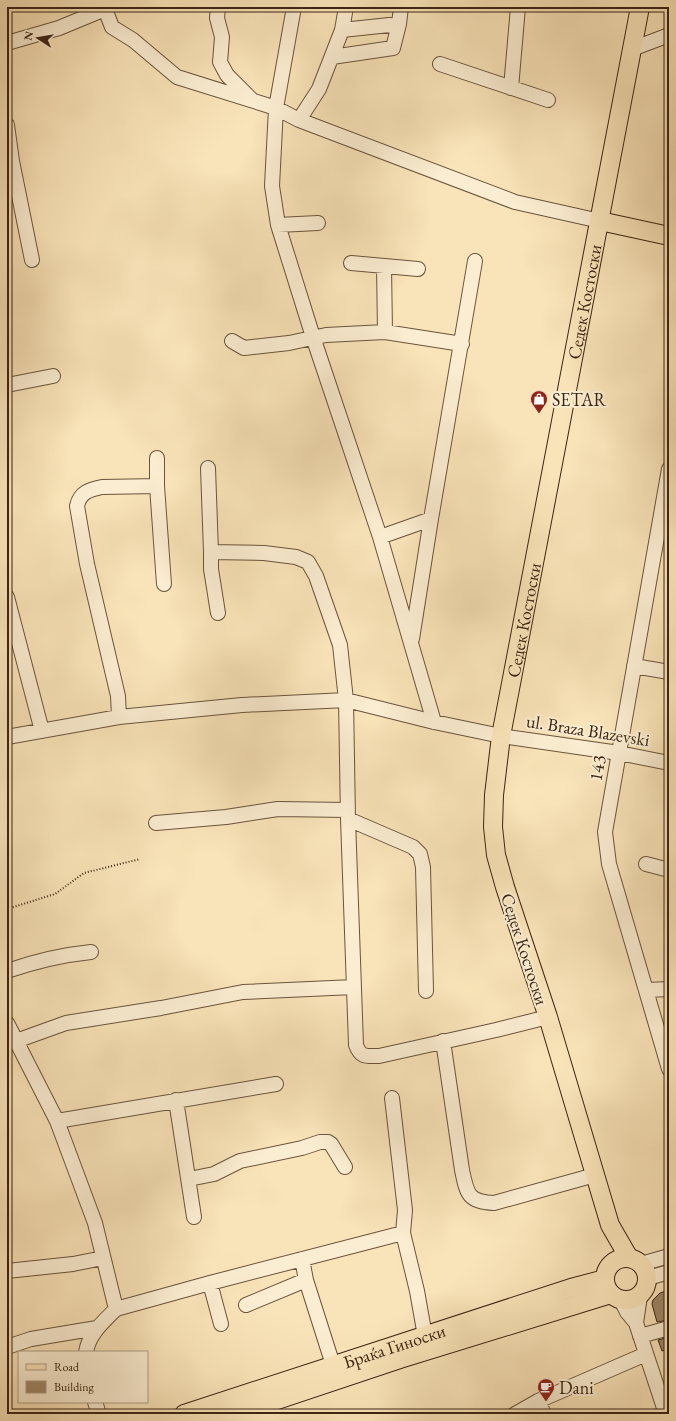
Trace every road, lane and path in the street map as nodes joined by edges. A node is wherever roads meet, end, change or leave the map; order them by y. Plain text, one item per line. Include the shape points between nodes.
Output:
1 (218, 7) edge
2 (294, 7) edge
3 (346, 7) edge
4 (401, 7) edge
5 (518, 7) edge
6 (640, 7) edge
7 (105, 8) edge
8 (399, 24) junction
9 (342, 30) junction
10 (669, 35) edge
11 (7, 43) edge
12 (632, 49) junction
13 (332, 57) junction
14 (440, 64) dead end
15 (511, 88) junction
16 (548, 100) dead end
17 (254, 101) junction
18 (276, 108) junction
19 (298, 120) junction
20 (7, 125) edge
21 (10, 161) edge
22 (600, 221) junction
23 (318, 223) dead end
24 (278, 225) junction
25 (669, 236) edge
26 (32, 260) dead end
27 (474, 261) dead end
28 (351, 263) dead end
29 (384, 266) junction
30 (418, 269) dead end
31 (385, 332) junction
32 (313, 337) junction
33 (232, 341) dead end
34 (462, 344) junction
35 (53, 376) dead end
36 (7, 385) edge
37 (157, 458) dead end
38 (208, 468) dead end
39 (669, 469) edge
40 (157, 486) junction
41 (431, 519) junction
42 (380, 537) junction
43 (210, 552) junction
44 (164, 584) dead end
45 (7, 596) edge
46 (400, 604) junction
47 (417, 606) junction
48 (218, 613) dead end
49 (411, 644) junction
50 (634, 666) junction
51 (669, 672) edge
52 (346, 700) junction
53 (119, 717) junction
54 (434, 722) junction
55 (42, 731) junction
56 (501, 736) junction
57 (7, 737) edge
58 (619, 753) junction
59 (669, 763) edge
60 (348, 814) junction
61 (156, 823) dead end
62 (140, 859) dead end
63 (646, 864) dead end
64 (669, 870) edge
65 (7, 909) edge
66 (91, 952) dead end
67 (7, 971) edge
68 (354, 988) junction
69 (669, 988) edge
70 (646, 990) junction
71 (426, 991) dead end
72 (548, 1017) junction
73 (7, 1023) edge
74 (16, 1040) junction
75 (443, 1041) junction
76 (669, 1069) edge
77 (276, 1084) dead end
78 (392, 1098) dead end
79 (176, 1100) junction
80 (57, 1121) junction
81 (345, 1167) dead end
82 (595, 1175) junction
83 (188, 1179) junction
84 (194, 1217) dead end
85 (610, 1225) junction
86 (403, 1233) junction
87 (669, 1256) edge
88 (103, 1258) junction
89 (302, 1259) junction
90 (640, 1267) junction
91 (7, 1271) edge
92 (669, 1272) edge
93 (306, 1280) junction
94 (210, 1283) junction
95 (611, 1285) junction
96 (640, 1296) junction
97 (246, 1305) dead end
98 (116, 1309) junction
99 (636, 1323) junction
100 (221, 1324) dead end
101 (97, 1328) junction
102 (669, 1328) edge
103 (425, 1336) junction
104 (640, 1336) junction
105 (7, 1347) edge
106 (86, 1351) edge
107 (646, 1354) junction
108 (333, 1365) junction
109 (95, 1403) edge
110 (541, 1408) edge
111 (99, 1414) edge
112 (184, 1414) edge
113 (235, 1414) edge
114 (515, 1414) edge
115 (666, 1414) edge

1 - 17 street via 222,37 220,62 227,75
2 - 18 street
3 - 9 street
4 - 8 street
5 - 15 street
6 - 12 main road, Седек Костоски
7 - 11 street via 59,28
7 - 17 street via 112,27 133,40 176,77
8 - 9 street
8 - 13 street via 393,48
9 - 13 street
10 - 12 street
12 - 22 main road, Седек Костоски
13 - 19 street via 319,89
14 - 15 street
15 - 16 street
17 - 18 street
18 - 19 street
18 - 24 street via 272,186
19 - 22 street via 516,202
20 - 21 street
21 - 26 street
22 - 25 main road
22 - 56 main road, Седек Костоски
23 - 24 street
24 - 32 street
27 - 34 street
28 - 29 street
29 - 30 street
29 - 31 street
31 - 32 street
31 - 34 street
32 - 33 street via 289,343 244,348
32 - 42 street
34 - 41 street
35 - 36 street
37 - 40 street
38 - 43 street
39 - 50 street, 143
40 - 44 street
40 - 53 street via 96,488 83,494 77,506 88,571 118,696
41 - 42 street
41 - 47 street
42 - 46 street
43 - 48 street
43 - 52 street via 264,553 296,557 308,562 316,576 340,645
45 - 55 street
46 - 47 street
46 - 49 street
47 - 49 street
49 - 54 street
50 - 51 street
50 - 58 street, 143
52 - 53 street, ul. Braza Blazevski
52 - 54 street, ul. Braza Blazevski
52 - 60 street
53 - 55 street, ul. Braza Blazevski
54 - 56 street, ul. Braza Blazevski
55 - 57 street, ul. Braza Blazevski
56 - 58 street, ul. Braza Blazevski
56 - 72 main road, Седек Костоски via 494,801 496,855
58 - 59 street, ul. Braza Blazevski
58 - 70 street, 143 via 605,832 609,864
60 - 61 street via 278,809 226,817
60 - 68 street
60 - 71 street via 420,854 423,867
62 - 65 path via 84,874 55,894
63 - 64 street
66 - 67 street via 62,955
68 - 74 street via 242,992 66,1023
68 - 75 street via 356,1045 365,1056 379,1056
69 - 70 street
70 - 76 street, 143
72 - 75 street
72 - 82 main road, Седек Костоски
73 - 74 street
74 - 80 street
75 - 82 street via 465,1186 475,1200 494,1203
77 - 79 street
78 - 86 street via 404,1210
79 - 80 street
79 - 83 street
80 - 88 street via 95,1223
81 - 83 street via 331,1144 320,1142 240,1161 214,1174
82 - 85 main road, Седек Костоски
83 - 84 street
85 - 90 main road
85 - 95 main road
86 - 89 street
86 - 103 street
87 - 90 street, Браќа Гиноски
88 - 91 street
88 - 98 street
89 - 93 street
89 - 94 street
90 - 92 street, Браќа Гиноски
90 - 95 main road, Браќа Гиноски via 617,1260
90 - 96 main road via 647,1285
93 - 97 street
93 - 108 street
94 - 98 street
94 - 100 street
95 - 96 main road, Браќа Гиноски via 634,1299
95 - 99 street
95 - 103 main road, Браќа Гиноски via 571,1288
95 - 113 main road, Браќа Гиноски
96 - 99 street
98 - 101 street
99 - 104 street
101 - 105 street via 31,1339
101 - 106 street via 87,1344
102 - 104 street
103 - 108 main road, Браќа Гиноски
104 - 107 street
107 - 110 street
107 - 115 street
108 - 112 main road, Браќа Гиноски
109 - 111 street
110 - 114 street

